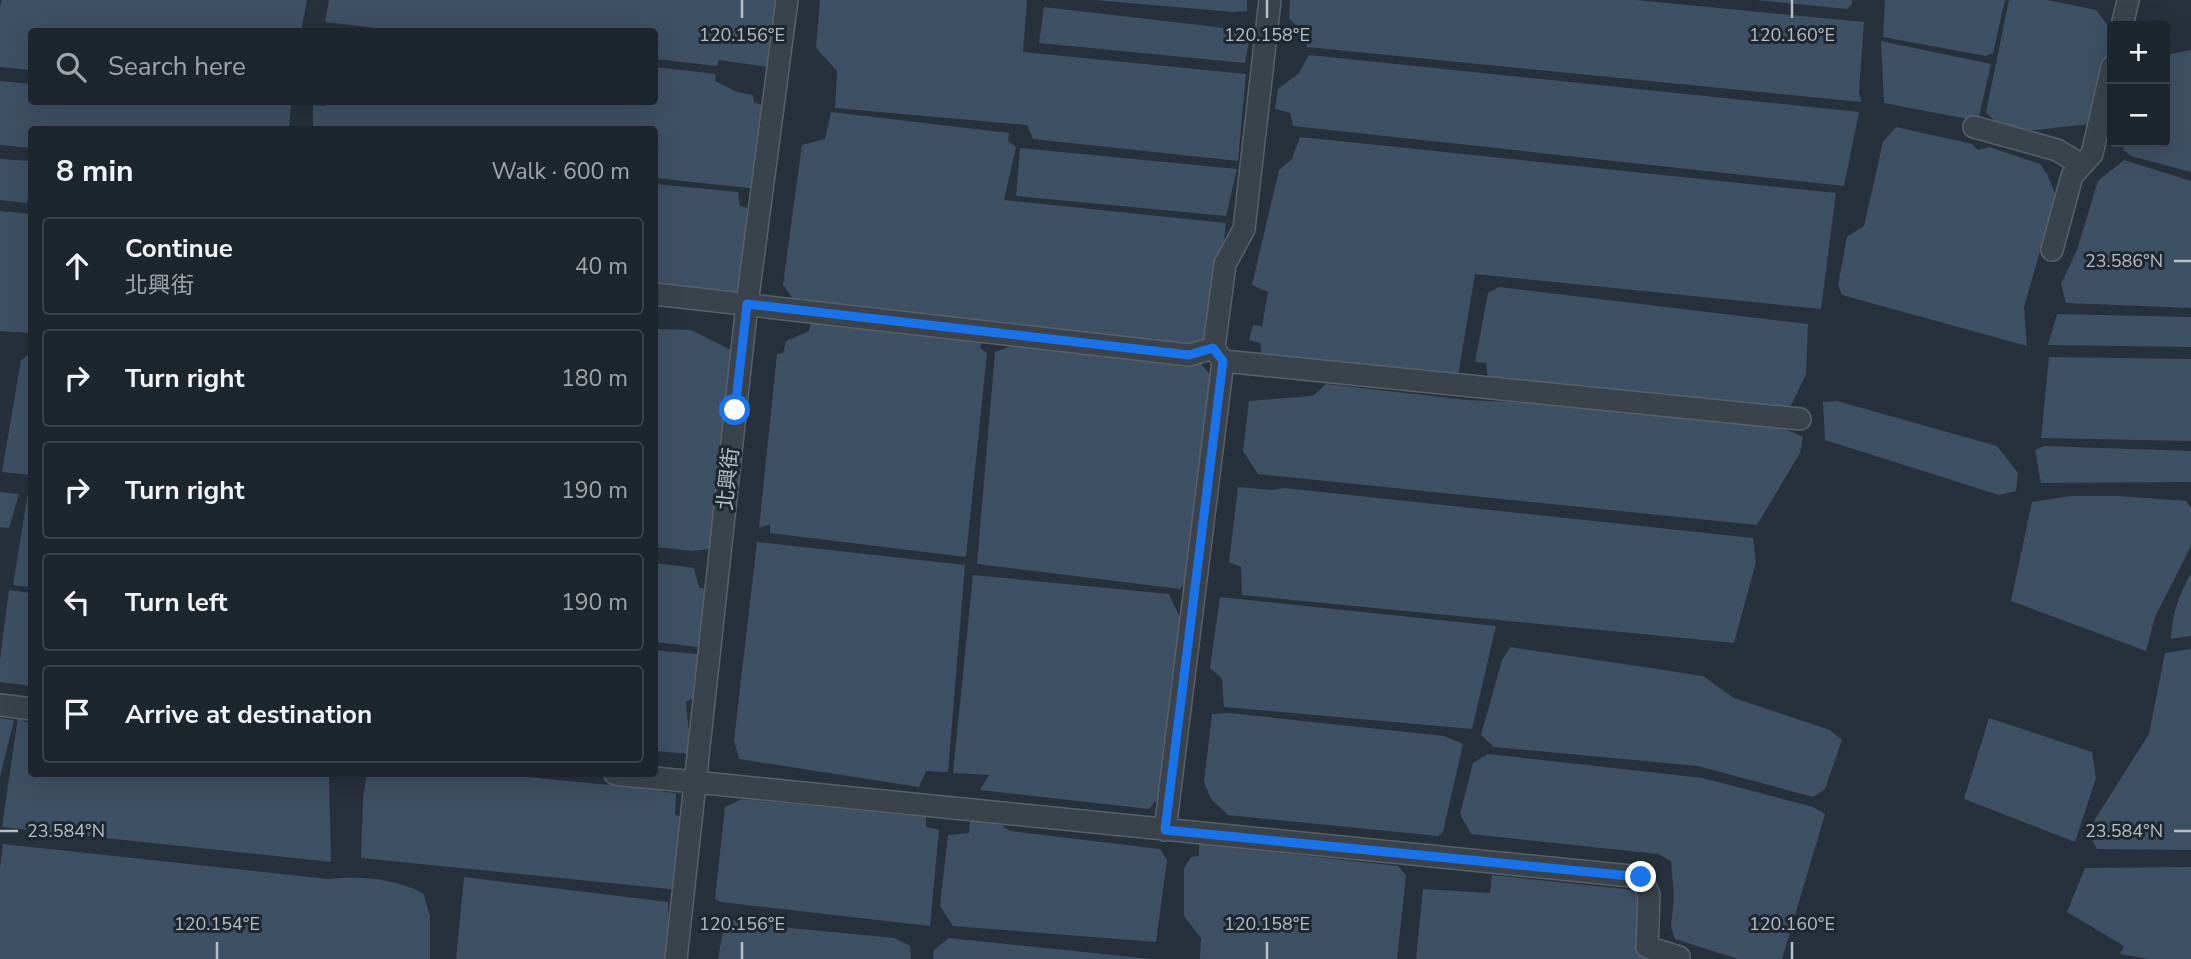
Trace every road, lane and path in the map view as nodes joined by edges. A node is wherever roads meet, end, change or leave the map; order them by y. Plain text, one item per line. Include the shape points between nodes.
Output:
1 (787, 0) edge
2 (1270, 0) edge
3 (2108, 84) edge
4 (1974, 127) dead end
5 (2082, 165) junction
6 (2052, 250) dead end
7 (658, 294) edge
8 (747, 304) junction
9 (1218, 354) junction
10 (1800, 419) dead end
11 (0, 705) edge
12 (28, 708) edge
13 (645, 777) edge
14 (694, 782) junction
15 (1165, 830) junction
16 (1679, 957) dead end
17 (676, 959) edge

1 - 8 street, 北興街
2 - 9 street via 1244,229 1225,264
3 - 5 street via 2092,154
4 - 5 street via 2057,150
5 - 6 street via 2072,176
7 - 8 street
8 - 9 street via 1189,355
8 - 14 street, 北興街
9 - 10 street
9 - 15 street
11 - 12 street
13 - 14 street
14 - 15 street
14 - 17 street, 北興街
15 - 16 street via 1641,877 1648,895 1647,947

